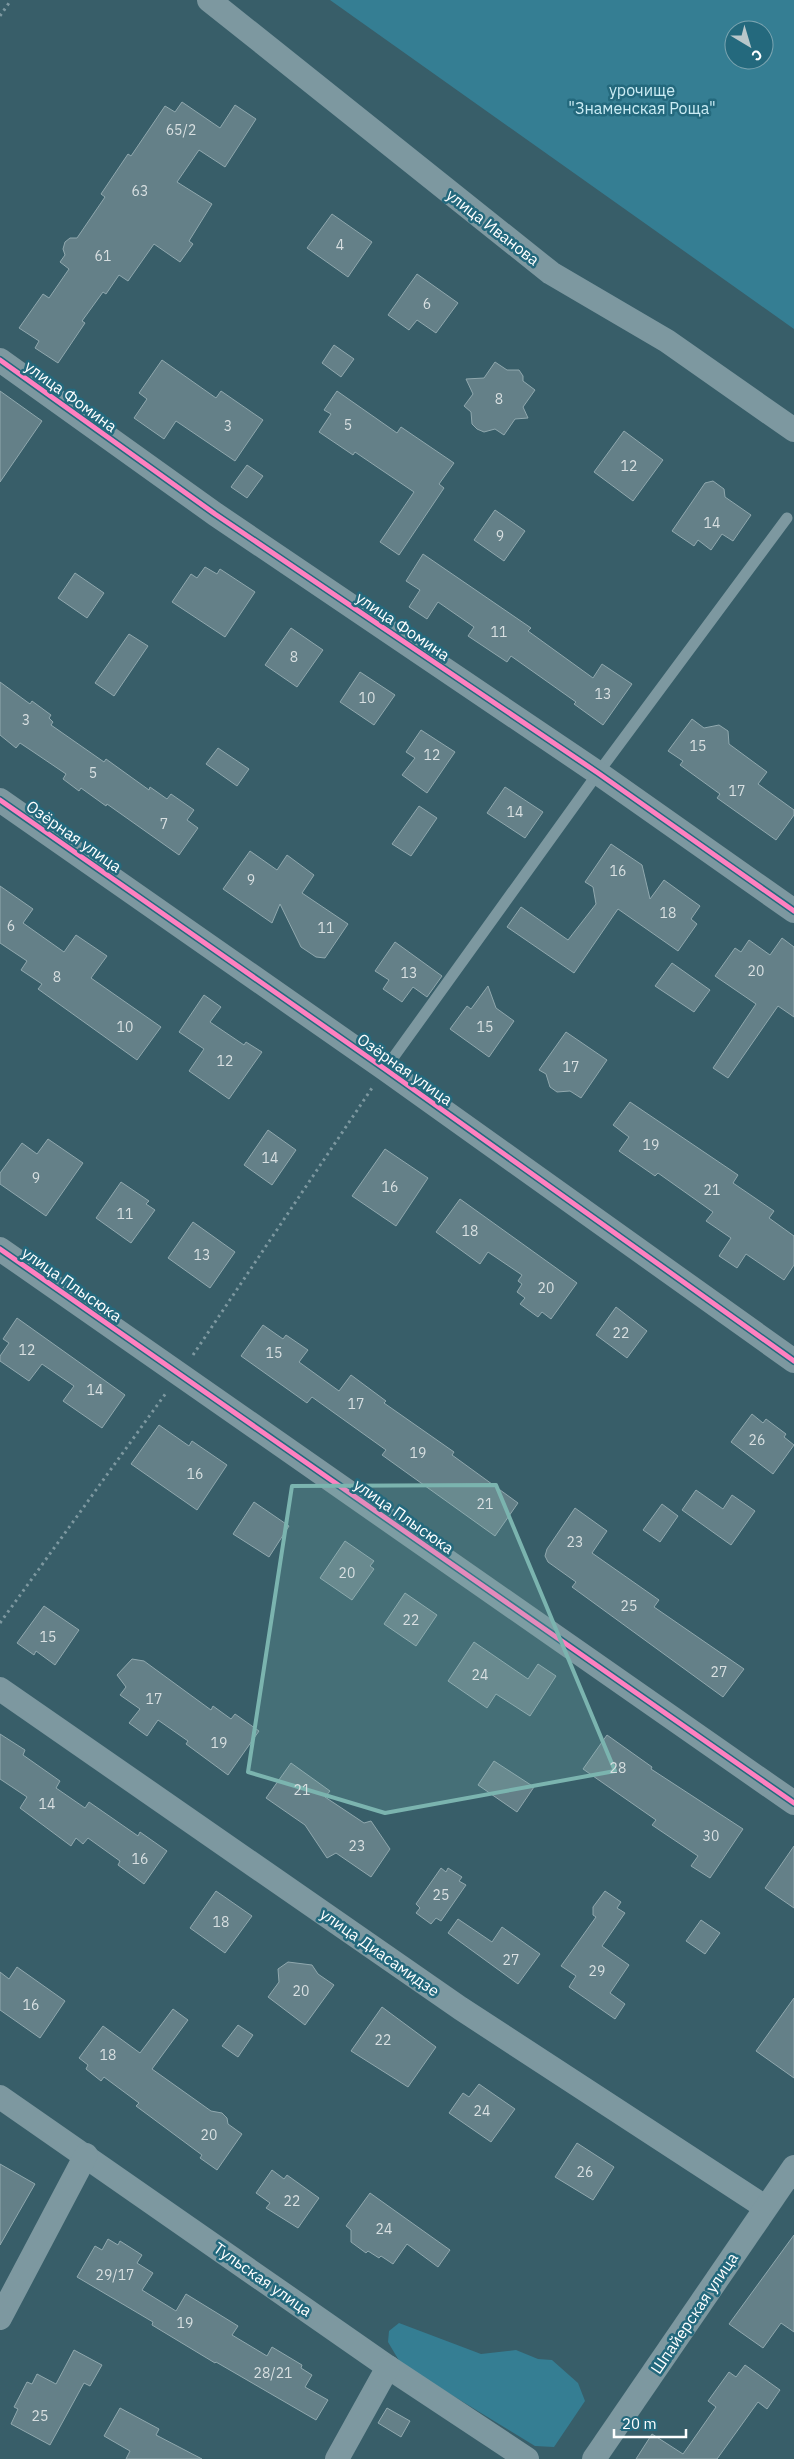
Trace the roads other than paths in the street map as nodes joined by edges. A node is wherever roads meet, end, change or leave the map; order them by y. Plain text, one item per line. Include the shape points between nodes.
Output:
1 (209, 0) edge
2 (0, 360) edge
3 (794, 430) edge
4 (786, 518) dead end
5 (598, 773) junction
6 (0, 800) edge
7 (794, 911) edge
8 (384, 1069) junction
9 (0, 1249) edge
10 (794, 1361) edge
11 (0, 1689) edge
12 (794, 1803) edge
13 (0, 2096) edge
14 (86, 2155) junction
15 (794, 2167) edge
16 (765, 2207) junction
17 (0, 2318) edge
18 (388, 2367) junction
19 (338, 2459) edge
20 (527, 2459) edge
21 (594, 2459) edge

1 - 3 street, улица Иванова via 551,273 667,341
2 - 5 street, улица Фомина via 215,514
4 - 5 lane
5 - 7 street, улица Фомина
5 - 8 lane
6 - 8 street, Озёрная улица
8 - 10 street, Озёрная улица
9 - 12 street, улица Плысюка
11 - 16 street, улица Диасамидзе via 460,2008
13 - 14 street, Тульская улица
14 - 17 street
14 - 18 street, Тульская улица
15 - 16 street, Шпайерская улица
16 - 21 street, Шпайерская улица
18 - 19 street
18 - 20 street, Тульская улица

